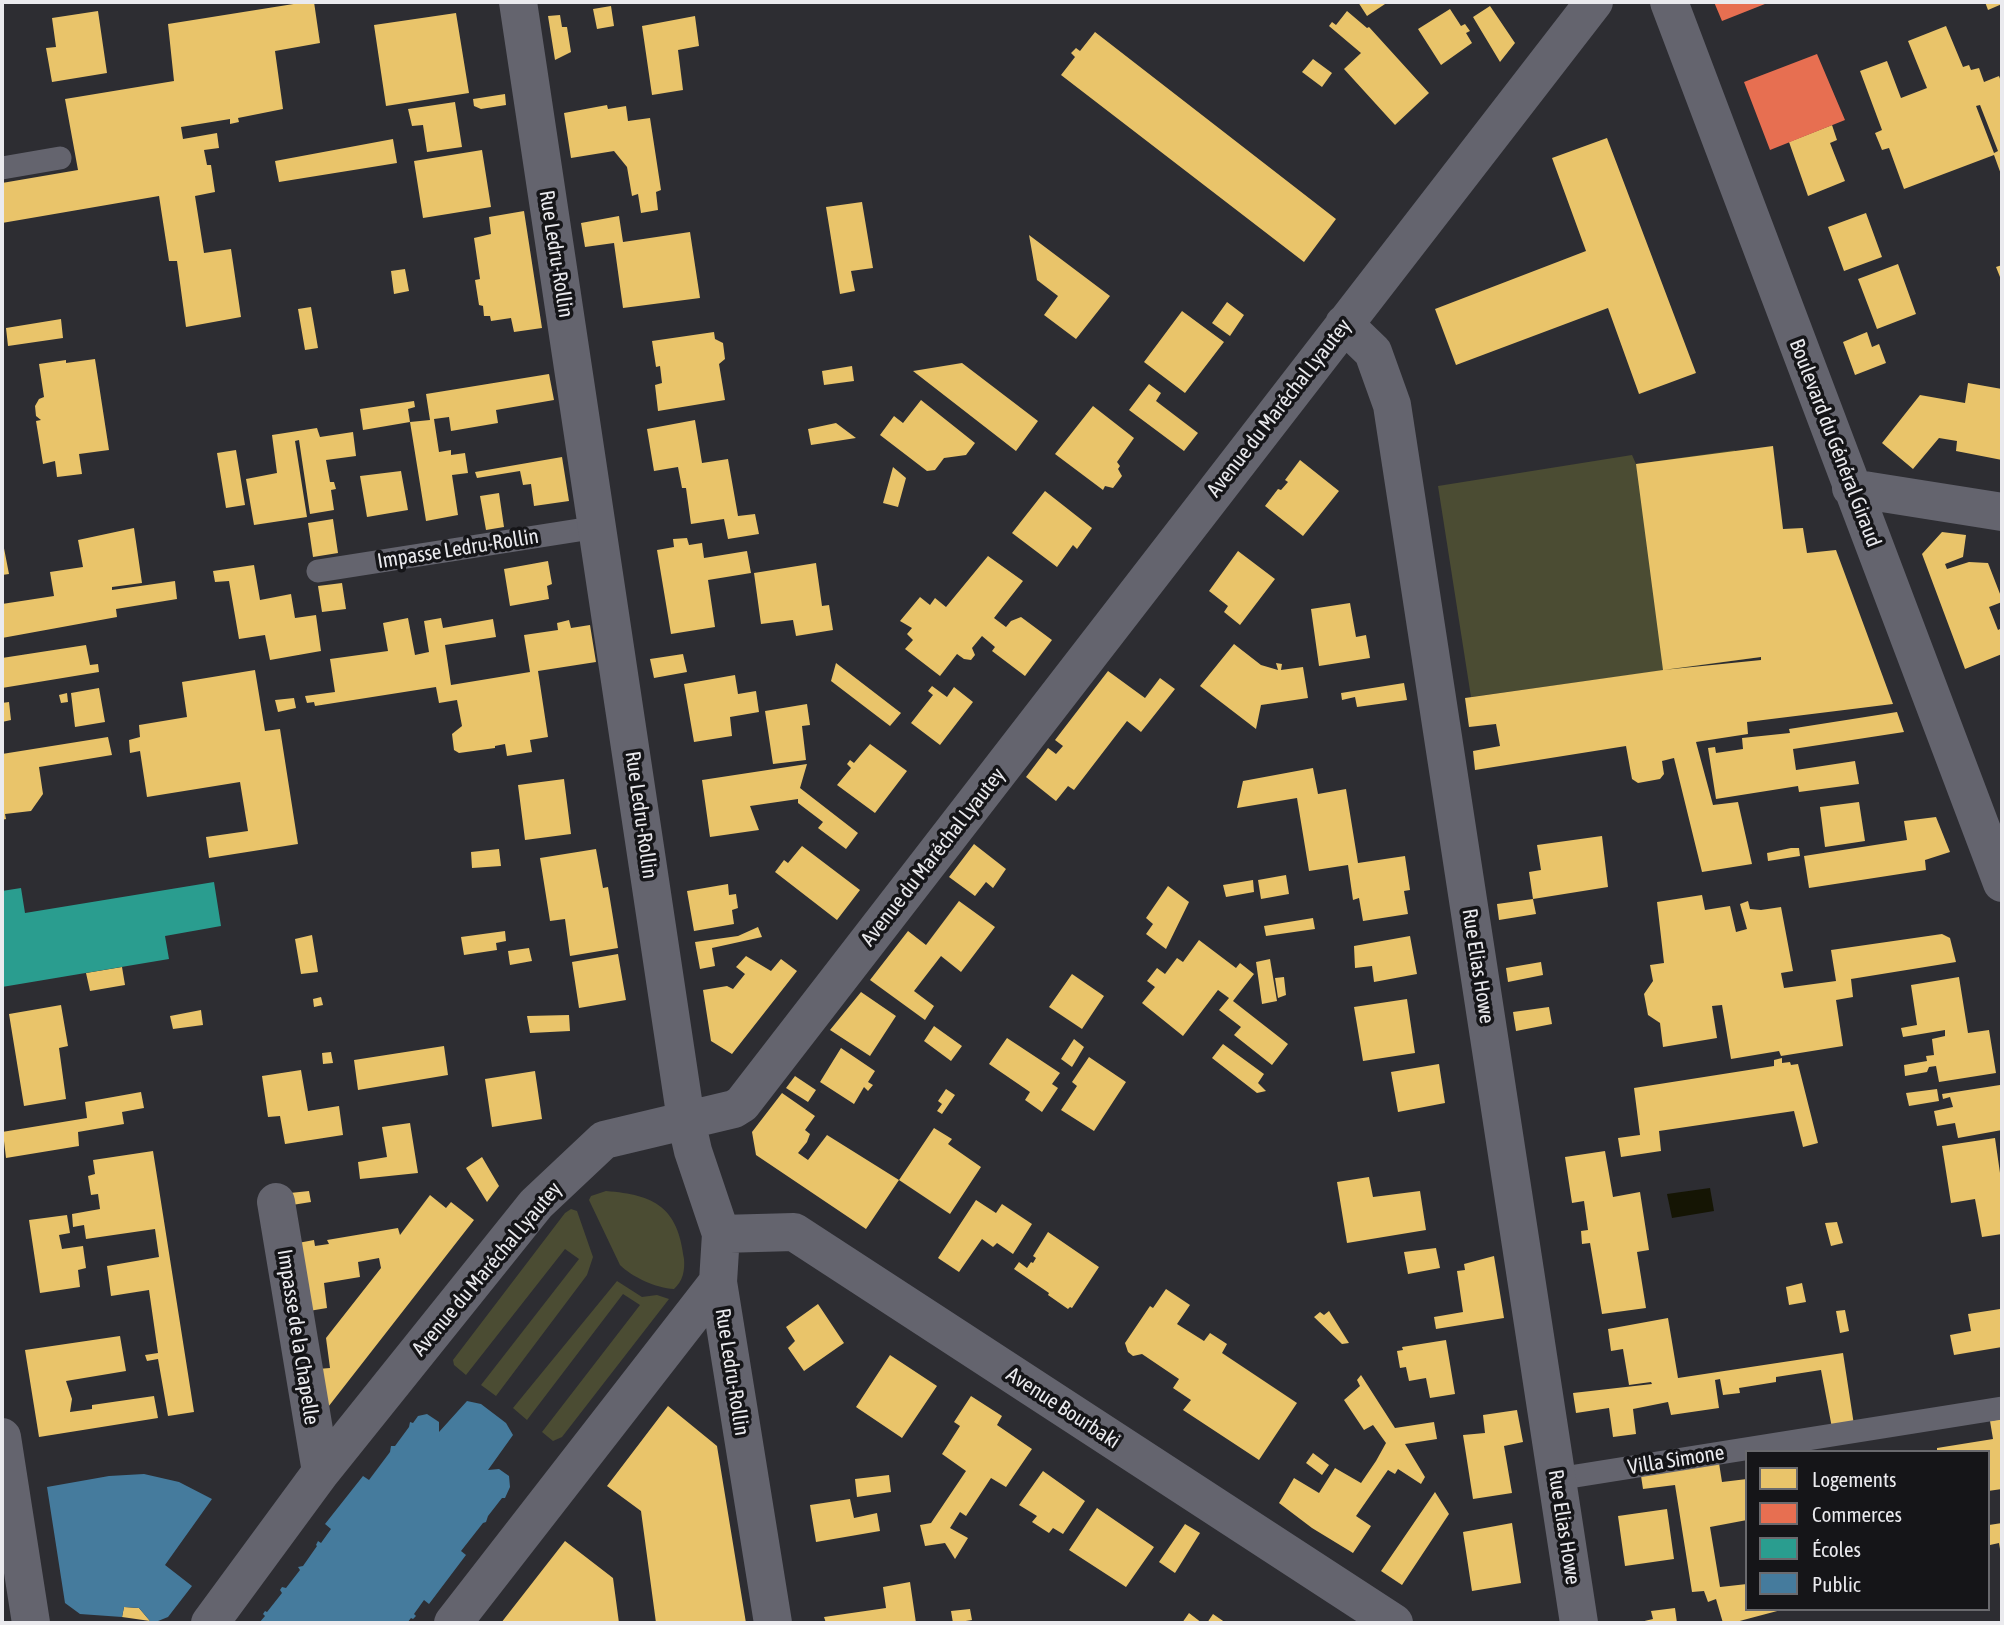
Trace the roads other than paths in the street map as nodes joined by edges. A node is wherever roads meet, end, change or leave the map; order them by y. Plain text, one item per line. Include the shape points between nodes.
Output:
1 (518, 2) edge
2 (1594, 2) edge
3 (1669, 2) edge
4 (60, 158) dead end
5 (2, 168) edge
6 (1344, 324) junction
7 (1851, 488) junction
8 (2002, 512) edge
9 (598, 527) junction
10 (318, 571) dead end
11 (2002, 883) edge
12 (686, 1120) junction
13 (276, 1202) dead end
14 (721, 1234) junction
15 (718, 1282) junction
16 (2002, 1408) edge
17 (2, 1437) edge
18 (321, 1472) junction
19 (1557, 1479) junction
20 (31, 1623) edge
21 (210, 1623) edge
22 (453, 1623) edge
23 (773, 1623) edge
24 (1394, 1623) edge
25 (1578, 1623) edge

1 - 9 street, Rue Ledru-Rollin
2 - 6 street, Avenue du Maréchal Lyautey
3 - 7 street, Boulevard du Général Giraud
4 - 5 lane
6 - 12 street, Avenue du Maréchal Lyautey via 742,1104
6 - 19 street, Rue Elias Howe via 1373,352 1392,405
7 - 8 street
7 - 11 street, Boulevard du Général Giraud
9 - 10 lane, Impasse Ledru-Rollin
9 - 12 street, Rue Ledru-Rollin
12 - 14 street, Rue Ledru-Rollin
12 - 18 street, Avenue du Maréchal Lyautey via 604,1140 536,1204
13 - 18 street, Impasse de la Chapelle
14 - 15 street, Rue Ledru-Rollin
14 - 24 street, Avenue Bourbaki via 794,1232
15 - 22 street
15 - 23 street, Rue Ledru-Rollin
16 - 19 lane, Villa Simone
17 - 20 street
18 - 21 street, Avenue du Maréchal Lyautey
19 - 25 street, Rue Elias Howe

